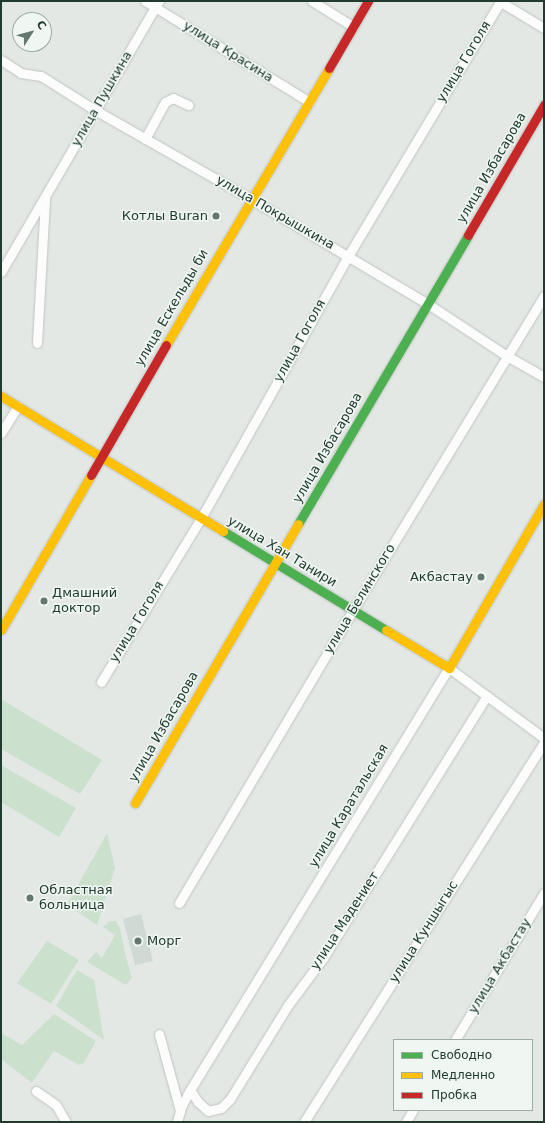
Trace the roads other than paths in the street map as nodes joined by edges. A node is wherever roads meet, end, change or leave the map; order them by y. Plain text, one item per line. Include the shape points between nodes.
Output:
1 (146, 1) edge
2 (312, 1) edge
3 (368, 1) edge
4 (499, 1) edge
5 (158, 4) edge
6 (354, 27) junction
7 (544, 28) edge
8 (1, 60) edge
9 (310, 102) junction
10 (188, 105) dead end
11 (544, 105) edge
12 (95, 110) junction
13 (145, 138) junction
14 (45, 197) junction
15 (251, 199) junction
16 (348, 256) junction
17 (1, 272) edge
18 (544, 296) edge
19 (428, 304) junction
20 (37, 343) dead end
21 (507, 356) junction
22 (544, 377) edge
23 (1, 396) edge
24 (18, 406) junction
25 (1, 433) edge
26 (101, 456) junction
27 (544, 504) edge
28 (201, 518) junction
29 (276, 564) junction
30 (352, 610) junction
31 (1, 630) edge
32 (449, 668) junction
33 (101, 682) dead end
34 (487, 696) junction
35 (544, 738) edge
36 (544, 743) edge
37 (135, 803) dead end
38 (544, 893) edge
39 (179, 903) dead end
40 (159, 1034) dead end
41 (456, 1039) edge
42 (190, 1090) junction
43 (36, 1091) dead end
44 (180, 1111) junction
45 (412, 1111) edge
46 (66, 1122) edge
47 (177, 1122) edge
48 (304, 1122) edge
49 (406, 1122) edge

1 - 5 street, улица Красина
2 - 6 street
3 - 6 street, улица Ескельды би
4 - 7 street
4 - 16 street, улица Гоголя
5 - 9 street, улица Красина
5 - 12 street, улица Пушкина
6 - 9 street, улица Ескельды би
8 - 12 street, улица Покрышкина via 21,73 41,76
9 - 15 street, улица Ескельды би
10 - 13 street via 173,98 164,102
11 - 19 street, улица Избасарова
12 - 13 street, улица Покрышкина
12 - 14 street, улица Пушкина
13 - 15 street, улица Покрышкина
14 - 17 street, улица Пушкина
14 - 20 street, улица Пушкина
15 - 16 street, улица Покрышкина
15 - 26 street, улица Ескельды би
16 - 19 street, улица Покрышкина
16 - 28 street, улица Гоголя
18 - 21 street, улица Белинского
19 - 21 street, улица Покрышкина
19 - 29 street, улица Избасарова
21 - 22 street, улица Покрышкина
21 - 30 street, улица Белинского
23 - 24 street, улица Хан Танири
24 - 25 street
24 - 26 street, улица Хан Танири
26 - 28 street, улица Хан Танири
26 - 31 street, улица Ескельды би
27 - 32 street, улица Каратальская
28 - 29 street, улица Хан Танири
28 - 33 street, улица Гоголя
29 - 30 street, улица Хан Танири
29 - 37 street, улица Избасарова
30 - 32 street, улица Хан Танири
30 - 39 street, улица Белинского
32 - 34 street, улица Хан Танири
32 - 42 street, улица Каратальская
34 - 35 street, улица Хан Танири
34 - 42 street, улица Мадениет via 323,958 288,1005 230,1099 221,1108 208,1111
36 - 48 street, улица Куншыгыс
38 - 41 street, улица Акбастау
40 - 44 street
42 - 44 street, улица Каратальская
43 - 46 street via 56,1105
44 - 47 street, улица Каратальская
45 - 49 street

